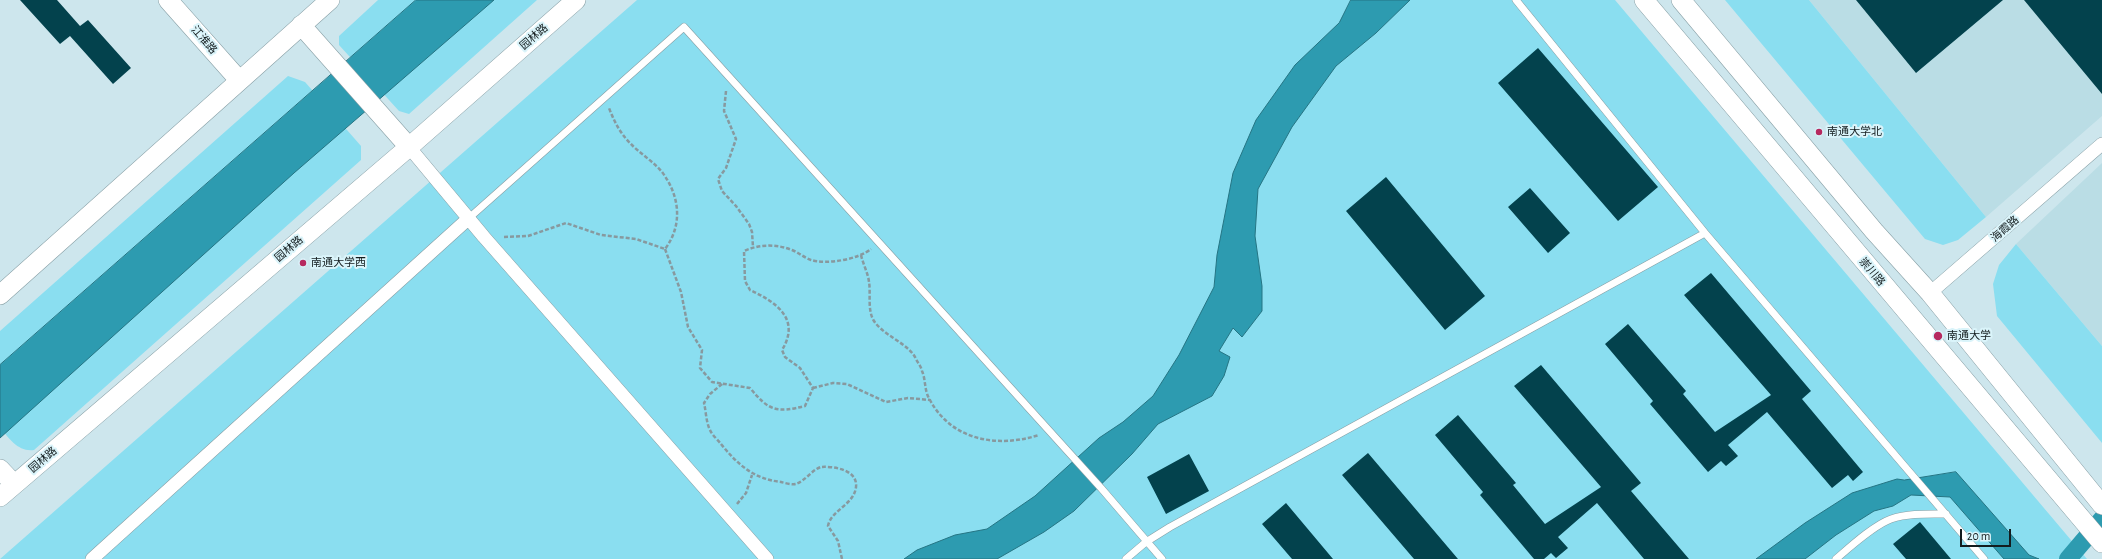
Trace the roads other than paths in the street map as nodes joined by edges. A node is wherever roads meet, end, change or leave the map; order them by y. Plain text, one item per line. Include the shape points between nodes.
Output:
1 (168, 0) edge
2 (330, 0) edge
3 (576, 0) edge
4 (1516, 0) edge
5 (1644, 0) edge
6 (1681, 0) edge
7 (301, 25) junction
8 (239, 80) junction
9 (2102, 144) edge
10 (409, 147) junction
11 (469, 218) junction
12 (1706, 233) junction
13 (1930, 293) junction
14 (0, 295) edge
15 (1906, 312) junction
16 (0, 469) edge
17 (7, 490) edge
18 (2102, 505) edge
19 (1946, 514) junction
20 (1146, 542) junction
21 (2102, 543) edge
22 (92, 559) edge
23 (767, 559) edge
24 (1126, 559) edge
25 (1162, 559) edge
26 (1836, 559) edge
27 (1984, 559) edge

1 - 8 main road, 江淮路
2 - 7 main road
3 - 10 main road, 园林路
4 - 12 lane
5 - 15 main road, 崇川路
6 - 13 main road via 1874,232
7 - 8 main road
7 - 10 main road
8 - 14 main road
9 - 13 street, 海霞路
10 - 11 street
10 - 17 main road, 园林路
11 - 20 lane via 684,27 1101,488
11 - 22 street
11 - 23 street
12 - 19 lane
12 - 20 lane
13 - 15 main road, 海霞路
13 - 18 main road
15 - 21 main road, 崇川路
16 - 17 main road
19 - 26 lane via 1908,515 1890,519 1858,540
19 - 27 lane
20 - 24 lane
20 - 25 lane

